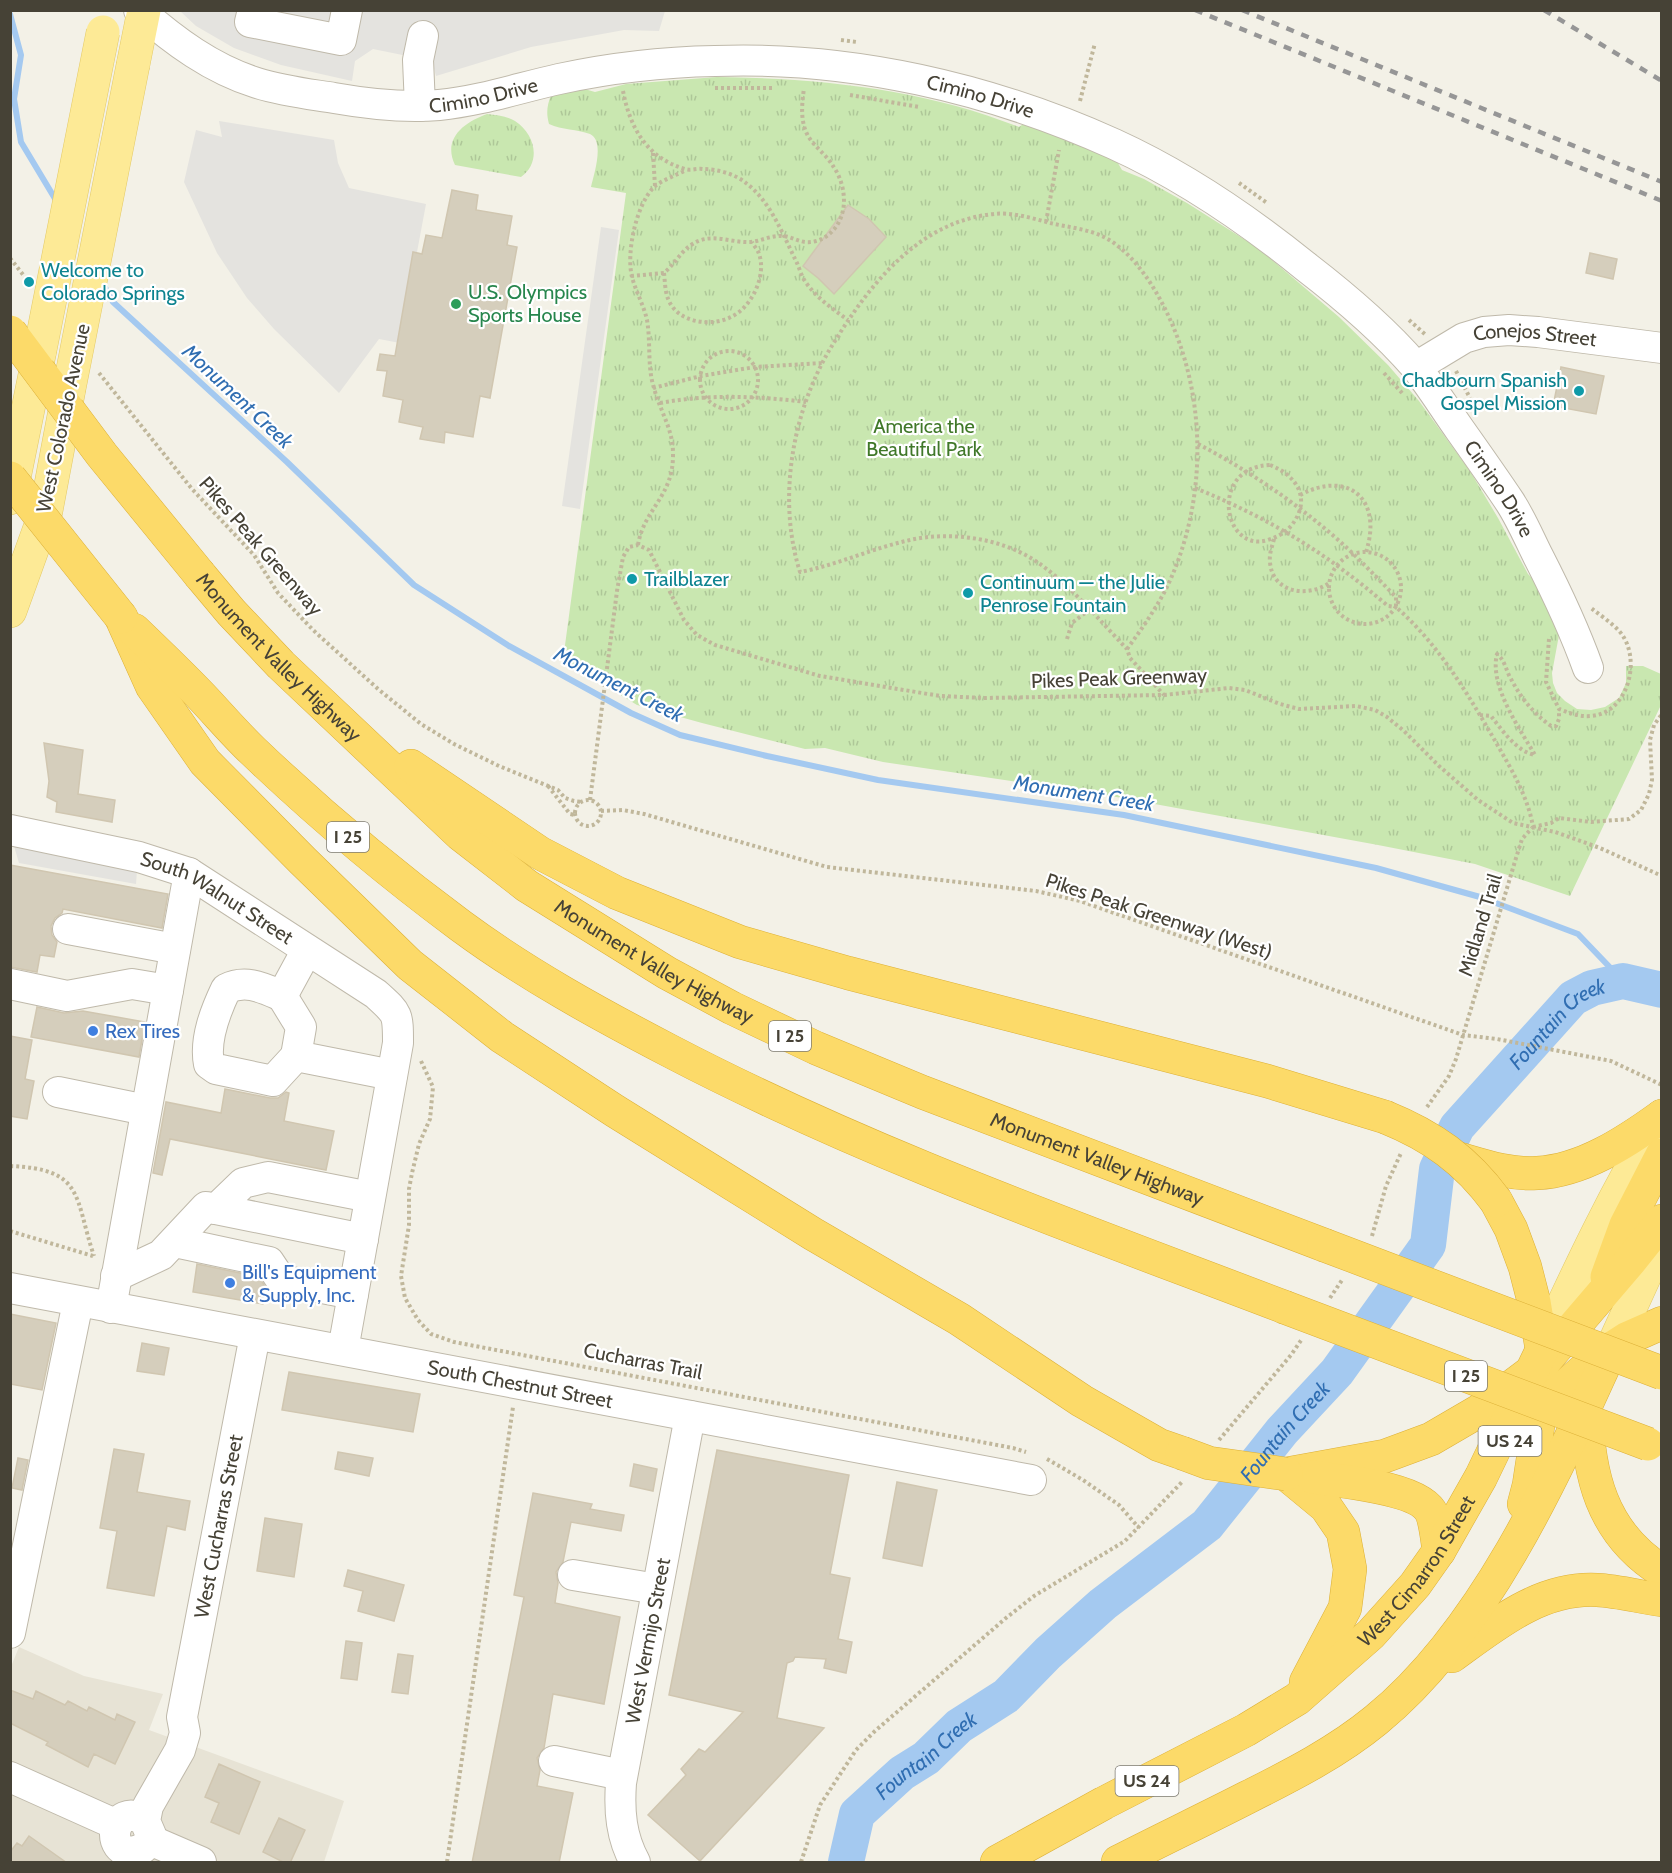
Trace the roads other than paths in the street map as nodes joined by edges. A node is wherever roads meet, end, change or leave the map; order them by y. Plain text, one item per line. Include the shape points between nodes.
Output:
1 (107, 10) edge
2 (252, 10) edge
3 (347, 10) edge
4 (142, 12) edge
5 (423, 36) dead end
6 (420, 106) junction
7 (10, 332) edge
8 (1662, 348) edge
9 (1428, 359) junction
10 (10, 478) edge
11 (10, 498) edge
12 (10, 611) edge
13 (121, 617) junction
14 (1588, 668) dead end
15 (325, 708) junction
16 (10, 830) edge
17 (189, 873) junction
18 (68, 929) dead end
19 (175, 949) junction
20 (307, 950) junction
21 (10, 984) edge
22 (168, 990) junction
23 (282, 996) junction
24 (296, 1056) junction
25 (392, 1075) junction
26 (58, 1092) dead end
27 (146, 1110) junction
28 (1662, 1116) edge
29 (1662, 1155) edge
30 (1460, 1159) junction
31 (370, 1197) junction
32 (216, 1209) junction
33 (1662, 1221) edge
34 (1662, 1238) edge
35 (363, 1239) junction
36 (175, 1242) junction
37 (116, 1276) junction
38 (10, 1288) edge
39 (353, 1294) junction
40 (1602, 1295) junction
41 (78, 1302) junction
42 (111, 1308) junction
43 (1662, 1323) edge
44 (255, 1335) junction
45 (1612, 1348) junction
46 (343, 1350) junction
47 (1540, 1361) junction
48 (1587, 1368) junction
49 (1662, 1373) edge
50 (1586, 1405) junction
51 (1541, 1406) junction
52 (690, 1416) junction
53 (1655, 1447) edge
54 (1036, 1464) road end
55 (1312, 1478) junction
56 (1481, 1478) junction
57 (1439, 1551) junction
58 (1507, 1560) junction
59 (1662, 1571) edge
60 (573, 1575) dead end
61 (657, 1589) junction
62 (1662, 1600) edge
63 (10, 1633) edge
64 (1416, 1682) junction
65 (1297, 1699) junction
66 (554, 1761) dead end
67 (622, 1775) junction
68 (10, 1777) edge
69 (131, 1836) edge
70 (201, 1863) edge
71 (635, 1863) edge
72 (997, 1863) edge
73 (1118, 1863) edge

1 - 11 main road, West Colorado Avenue, bridge
2 - 3 street via 250,22 341,40
4 - 6 street, Cimino Drive via 208,62 236,75 279,89
4 - 12 main road, West Colorado Avenue, bridge via 46,512
5 - 6 street via 418,60
6 - 9 street, Cimino Drive via 492,96 619,68 711,61 808,62 927,82 1030,112 1113,143 1184,182 1284,249 1371,322
7 - 15 highway, Monument Valley Highway / I 25, bridge via 102,455 231,612
8 - 9 street, Conejos Street via 1509,330 1464,338
9 - 14 street, Cimino Drive via 1513,506 1572,623
10 - 13 highway, I 25, bridge
13 - 53 highway, I 25, bridge via 251,749 357,846 464,928 607,1018 780,1106 901,1159
13 - 55 highway, bridge via 152,686 205,762 410,965 493,1030 615,1111 1159,1445 1209,1463
15 - 30 highway, bridge via 540,853 617,893 697,926 848,973 1267,1081 1385,1117 1434,1141
15 - 49 highway, Monument Valley Highway / I 25, bridge via 460,834 527,886 667,973 732,1008 922,1092
16 - 17 street, South Walnut Street via 139,857
17 - 19 street
17 - 20 street, South Walnut Street
18 - 19 street
19 - 22 street
20 - 23 street
20 - 25 street, South Walnut Street via 390,1007 398,1030
21 - 22 street via 67,996 132,984
22 - 27 street
23 - 24 street via 301,1027
23 - 24 street via 255,985 236,983 226,988 210,1038 209,1064 216,1069 273,1081
24 - 25 street
25 - 31 street
26 - 27 street
27 - 37 street
28 - 30 highway via 1633,1137 1576,1164 1536,1173
28 - 47 main road, West Cimarron Street via 1592,1242
29 - 40 highway via 1626,1225
30 - 47 highway, bridge via 1496,1201 1511,1229 1534,1302
31 - 32 street via 268,1177 243,1183
31 - 35 street
32 - 35 street
32 - 36 street via 206,1207
33 - 40 highway
34 - 45 main road
35 - 39 street
36 - 37 street via 161,1255
36 - 39 street via 269,1262 281,1280
37 - 42 street
38 - 41 street, South Chestnut Street
39 - 46 street
40 - 47 highway
40 - 48 highway
41 - 42 street, South Chestnut Street
41 - 63 street
42 - 44 street, South Chestnut Street
43 - 45 highway, US 24
44 - 46 street, South Chestnut Street
44 - 69 street, West Cucharras Street via 182,1717 185,1733 180,1750
45 - 48 highway, US 24
45 - 50 highway
46 - 52 street, South Chestnut Street
47 - 51 highway
47 - 55 highway via 1479,1411 1431,1439
47 - 56 highway, West Cimarron Street
48 - 50 highway
48 - 51 highway, US 24
50 - 58 highway
50 - 59 highway via 1593,1475 1605,1511 1622,1536 1647,1562
51 - 56 highway, US 24
51 - 58 highway via 1529,1485
52 - 54 street, South Chestnut Street
52 - 61 street, West Vermijo Street
55 - 57 highway via 1394,1490 1416,1498 1432,1512
55 - 65 highway via 1343,1532 1350,1569 1345,1608
56 - 57 highway, West Cimarron Street / US 24
57 - 65 highway, West Cimarron Street / US 24 via 1371,1634
58 - 64 highway via 1453,1640
60 - 61 street
61 - 67 street, West Vermijo Street
62 - 64 highway via 1597,1590 1543,1599 1511,1615
64 - 73 highway via 1376,1720 1330,1753
65 - 72 highway, West Cimarron Street / US 24
66 - 67 street
67 - 71 street, West Vermijo Street via 619,1809
68 - 69 street
69 - 70 street

